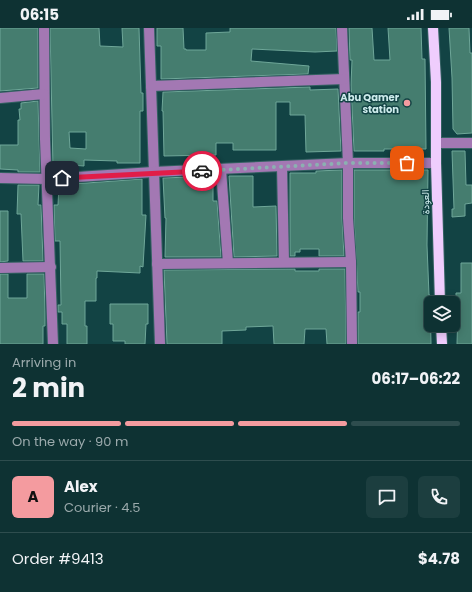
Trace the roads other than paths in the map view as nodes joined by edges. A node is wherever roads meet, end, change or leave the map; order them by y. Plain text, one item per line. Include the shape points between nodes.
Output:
1 (44, 28) edge
2 (149, 28) edge
3 (342, 28) edge
4 (434, 28) edge
5 (344, 79) junction
6 (150, 86) junction
7 (44, 94) junction
8 (0, 98) edge
9 (437, 143) junction
10 (472, 143) edge
11 (348, 163) junction
12 (436, 163) junction
13 (282, 166) junction
14 (221, 170) junction
15 (153, 172) junction
16 (0, 178) edge
17 (47, 179) junction
18 (284, 262) junction
19 (350, 262) junction
20 (228, 263) junction
21 (156, 264) junction
22 (51, 267) junction
23 (0, 268) edge
24 (440, 296) edge
25 (441, 332) edge
26 (53, 344) edge
27 (160, 344) edge
28 (352, 344) edge
29 (442, 344) edge

1 - 7 street
2 - 6 street
3 - 5 street
4 - 9 main road, العودة
5 - 6 street
5 - 11 street
6 - 15 street
7 - 8 street
7 - 17 street
9 - 10 street
9 - 12 main road, العودة
11 - 12 street
11 - 13 street
11 - 19 street
12 - 24 main road, العودة
13 - 14 street
13 - 18 street
14 - 15 street
14 - 20 street
15 - 17 street
15 - 21 street
16 - 17 street
17 - 22 street
18 - 19 street
18 - 20 street
19 - 28 street
20 - 21 street
21 - 27 street
22 - 23 street
22 - 26 street
25 - 29 main road

